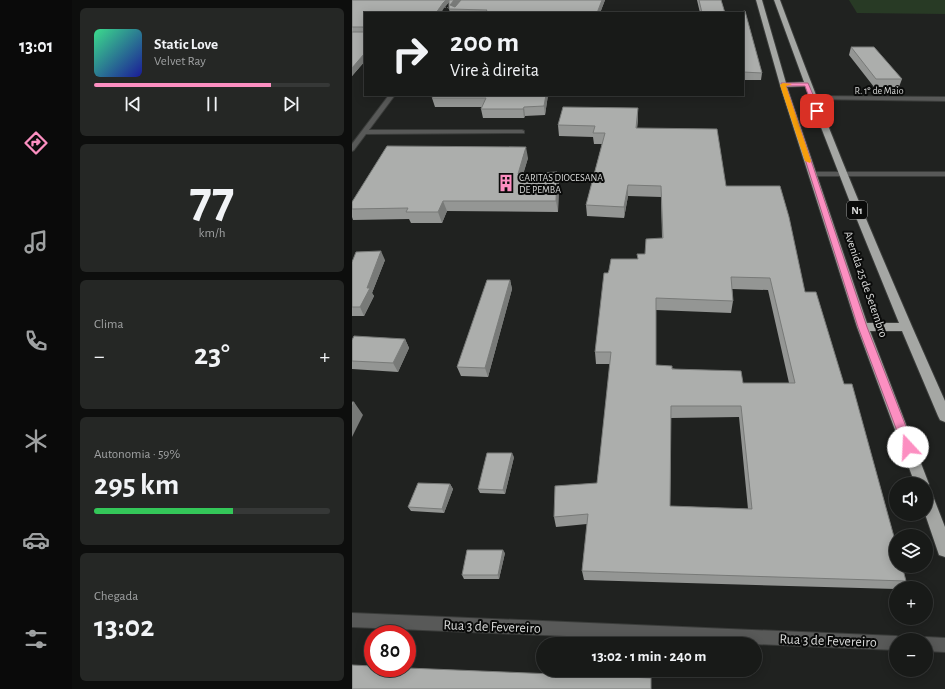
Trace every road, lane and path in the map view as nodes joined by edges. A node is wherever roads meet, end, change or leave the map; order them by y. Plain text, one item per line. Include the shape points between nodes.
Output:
1 (760, 0) edge
2 (777, 0) edge
3 (438, 7) edge
4 (452, 8) edge
5 (806, 84) junction
6 (783, 85) junction
7 (391, 96) edge
8 (812, 98) junction
9 (945, 99) edge
10 (365, 132) junction
11 (522, 132) dead end
12 (352, 149) edge
13 (812, 174) junction
14 (842, 174) junction
15 (945, 174) edge
16 (863, 327) junction
17 (906, 327) junction
18 (945, 416) edge
19 (919, 477) edge
20 (933, 516) edge
21 (945, 549) edge
22 (352, 620) edge
23 (889, 643) edge
24 (933, 644) edge
25 (945, 645) edge

1 - 6 highway, Avenida 25 de Setembro
2 - 5 highway, Avenida 25 de Setembro / N1
3 - 4 path
5 - 6 highway
5 - 8 highway, Avenida 25 de Setembro / N1
6 - 13 highway, Avenida 25 de Setembro
7 - 10 street
8 - 9 street, R. 1º de Maio
8 - 14 highway, Avenida 25 de Setembro / N1
10 - 11 street
10 - 12 street
13 - 14 street
13 - 16 highway, Avenida 25 de Setembro
14 - 15 street
14 - 17 highway, Avenida 25 de Setembro / N1
16 - 17 highway
16 - 19 highway, Avenida 25 de Setembro
17 - 18 highway, Avenida 25 de Setembro / N1
20 - 21 highway
22 - 23 street, Rua 3 de Fevereiro
24 - 25 street

